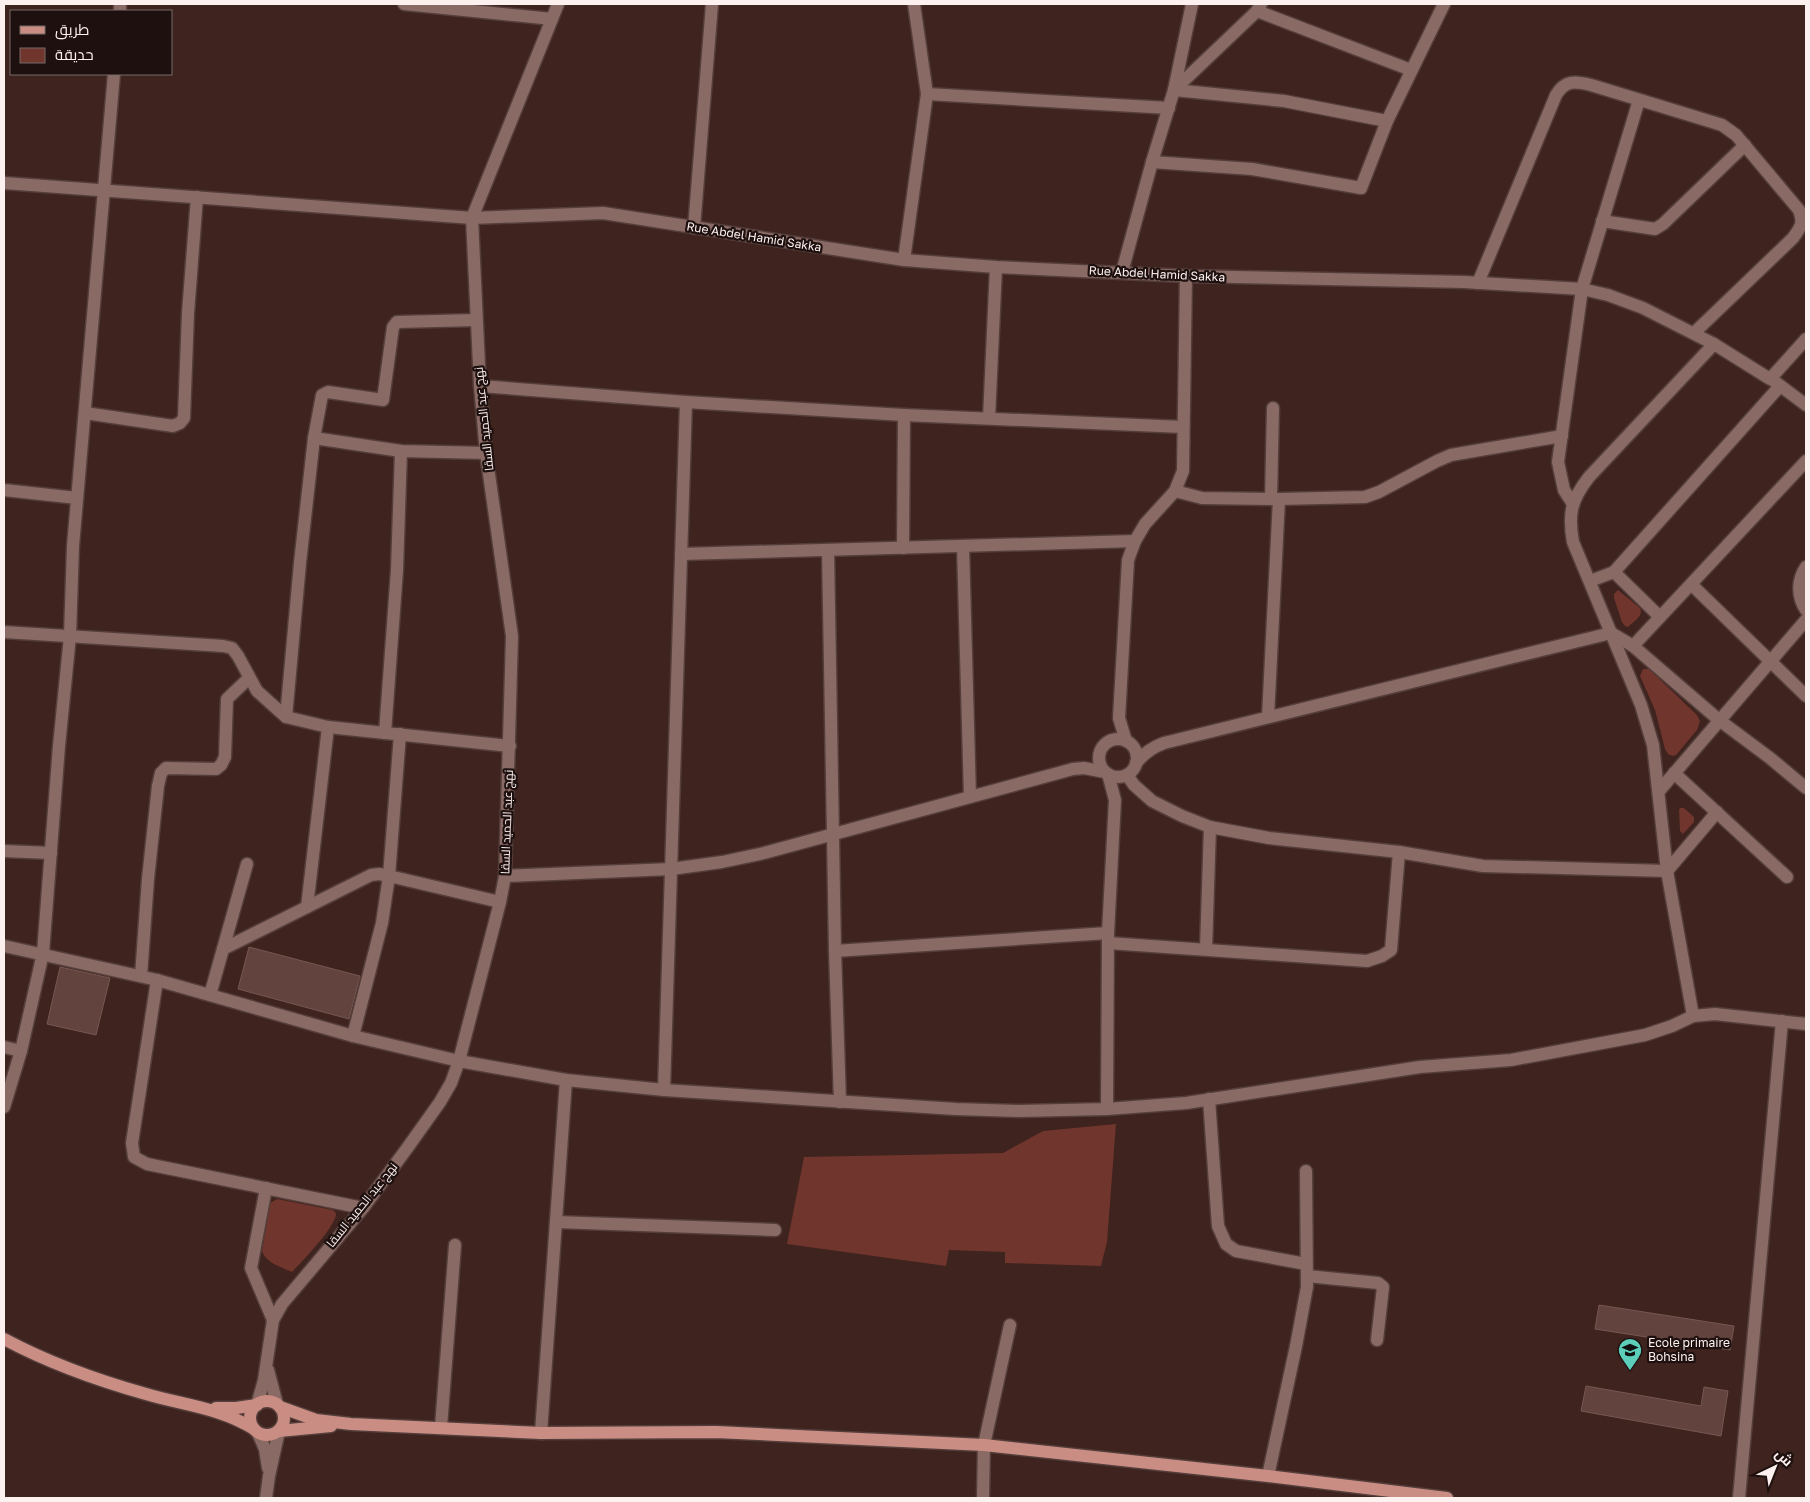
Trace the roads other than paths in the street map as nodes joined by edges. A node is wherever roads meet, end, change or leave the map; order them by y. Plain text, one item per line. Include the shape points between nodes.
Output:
1 (404, 4) edge
2 (558, 4) edge
3 (712, 4) edge
4 (914, 4) edge
5 (1192, 4) edge
6 (1444, 4) edge
7 (1259, 8) edge
8 (552, 19) junction
9 (1411, 70) junction
10 (114, 75) edge
11 (1174, 90) junction
12 (927, 94) junction
13 (1638, 100) junction
14 (1169, 108) junction
15 (1387, 121) junction
16 (1745, 145) junction
17 (1152, 162) junction
18 (4, 183) edge
19 (104, 191) junction
20 (197, 197) junction
21 (472, 218) junction
22 (1805, 219) edge
23 (1602, 221) junction
24 (694, 228) junction
25 (904, 260) junction
26 (996, 267) junction
27 (1122, 272) junction
28 (1186, 276) junction
29 (1478, 283) junction
30 (1582, 289) junction
31 (476, 320) junction
32 (1694, 334) junction
33 (1806, 339) edge
34 (1714, 344) junction
35 (1775, 382) junction
36 (480, 386) junction
37 (686, 402) junction
38 (1806, 405) edge
39 (1273, 408) dead end
40 (85, 413) junction
41 (904, 415) junction
42 (989, 418) junction
43 (1183, 427) junction
44 (1562, 436) junction
45 (314, 438) junction
46 (401, 452) junction
47 (486, 453) junction
48 (1806, 462) edge
49 (4, 490) edge
50 (1176, 492) junction
51 (77, 498) junction
52 (1275, 499) junction
53 (1573, 504) junction
54 (1135, 541) junction
55 (963, 546) junction
56 (903, 548) junction
57 (828, 550) junction
58 (681, 554) junction
59 (1806, 567) edge
60 (1614, 572) junction
61 (1590, 581) junction
62 (1692, 585) junction
63 (1806, 610) edge
64 (1660, 617) junction
65 (1806, 620) edge
66 (4, 632) edge
67 (1611, 633) junction
68 (70, 636) junction
69 (1633, 646) junction
70 (1770, 662) junction
71 (250, 678) junction
72 (1806, 696) edge
73 (286, 717) junction
74 (1119, 718) junction
75 (1268, 718) junction
76 (1719, 720) junction
77 (328, 726) junction
78 (385, 733) junction
79 (400, 734) junction
80 (1127, 742) junction
81 (1164, 743) junction
82 (1105, 745) junction
83 (510, 746) junction
84 (1136, 762) junction
85 (1074, 769) junction
86 (1106, 773) junction
87 (1674, 773) junction
88 (1125, 775) junction
89 (1806, 788) edge
90 (1659, 791) junction
91 (970, 797) junction
92 (1114, 800) junction
93 (1717, 812) junction
94 (1210, 827) junction
95 (833, 834) junction
96 (4, 851) edge
97 (1399, 852) junction
98 (50, 853) junction
99 (247, 864) dead end
100 (671, 869) junction
101 (1667, 871) junction
102 (389, 876) junction
103 (505, 876) junction
104 (1787, 877) dead end
105 (500, 902) junction
106 (307, 907) junction
107 (1108, 938) junction
108 (4, 946) edge
109 (223, 949) junction
110 (1206, 949) junction
111 (835, 951) junction
112 (43, 953) junction
113 (140, 976) junction
114 (158, 980) junction
115 (210, 995) junction
116 (1693, 1016) junction
117 (1782, 1020) junction
118 (1806, 1024) edge
119 (354, 1036) junction
120 (4, 1047) edge
121 (21, 1051) junction
122 (459, 1061) junction
123 (566, 1080) junction
124 (664, 1090) junction
125 (1209, 1099) junction
126 (840, 1102) junction
127 (4, 1107) edge
128 (1107, 1109) junction
129 (1306, 1171) dead end
130 (266, 1188) junction
131 (363, 1208) junction
132 (556, 1222) junction
133 (775, 1230) dead end
134 (455, 1245) dead end
135 (1307, 1270) junction
136 (273, 1320) junction
137 (1010, 1325) dead end
138 (4, 1339) edge
139 (1377, 1340) dead end
140 (267, 1360) junction
141 (257, 1404) junction
142 (279, 1405) junction
143 (203, 1408) junction
144 (351, 1424) junction
145 (441, 1427) junction
146 (256, 1431) junction
147 (279, 1431) junction
148 (541, 1432) junction
149 (984, 1445) junction
150 (269, 1476) junction
151 (1268, 1476) junction
152 (266, 1498) edge
153 (983, 1498) edge
154 (1447, 1498) edge
155 (1739, 1498) edge

1 - 8 street
2 - 8 street
3 - 24 street
4 - 12 street
5 - 11 street
6 - 9 street
7 - 9 street
7 - 11 street
8 - 21 street
9 - 15 street
10 - 19 street
11 - 14 street
11 - 15 street via 1284,101
12 - 14 street
12 - 25 street
13 - 16 street via 1714,121
13 - 23 street
13 - 29 street via 1577,82 1559,89
14 - 17 street
15 - 17 street via 1361,188 1252,169
16 - 22 street
16 - 23 street via 1663,224 1655,228
17 - 27 street
18 - 19 street, Rue Abdel Hamid Sakka
19 - 20 street, Rue Abdel Hamid Sakka
19 - 40 street
20 - 21 street, Rue Abdel Hamid Sakka
20 - 40 street via 184,418 173,426
21 - 24 street, Rue Abdel Hamid Sakka via 603,213
21 - 31 street, نهج عبد الحميد السقا
22 - 32 street via 1793,238
23 - 30 street
24 - 25 street, Rue Abdel Hamid Sakka
25 - 26 street, Rue Abdel Hamid Sakka
26 - 27 street, Rue Abdel Hamid Sakka
26 - 42 street
27 - 28 street, Rue Abdel Hamid Sakka
28 - 29 street, Rue Abdel Hamid Sakka
28 - 43 street
29 - 30 street, Rue Abdel Hamid Sakka
30 - 32 street, Rue Abdel Hamid Sakka via 1644,308
30 - 44 street
31 - 36 street, نهج عبد الحميد السقا
31 - 45 street via 394,324 383,400 328,392 322,395
32 - 34 street, Rue Abdel Hamid Sakka
33 - 35 street
34 - 35 street, Rue Abdel Hamid Sakka
34 - 53 street via 1589,478
35 - 38 street, Rue Abdel Hamid Sakka
35 - 60 street
36 - 37 street
36 - 47 street, نهج عبد الحميد السقا
37 - 41 street
37 - 58 street
39 - 52 street
40 - 51 street
41 - 42 street
41 - 56 street
42 - 43 street
43 - 50 street via 1183,471
44 - 52 street via 1451,455 1365,497
44 - 53 street via 1558,462 1564,490
45 - 46 street
45 - 73 street
46 - 47 street
46 - 78 street via 397,570
47 - 83 street, نهج عبد الحميد السقا via 512,636
48 - 62 street
49 - 51 street
50 - 52 street via 1202,498
50 - 54 street via 1145,524
51 - 68 street
52 - 75 street
53 - 61 street via 1570,515 1573,542
54 - 55 street
54 - 74 street via 1128,560
55 - 56 street
55 - 91 street
56 - 57 street
57 - 58 street
57 - 95 street
58 - 100 street
59 - 63 street via 1799,580 1800,598
60 - 61 street
60 - 64 street
61 - 67 street
62 - 64 street
62 - 70 street
64 - 69 street
65 - 70 street
66 - 68 street
67 - 69 street
67 - 75 street
67 - 90 street via 1644,713 1653,745
68 - 71 street via 232,648
68 - 98 street
69 - 76 street
70 - 72 street
70 - 76 street
71 - 73 street via 257,691
71 - 113 street via 227,699 225,757 221,764 216,769 166,768 161,773
73 - 77 street
74 - 80 street
74 - 82 street
75 - 81 street
76 - 87 street
76 - 89 street
77 - 78 street
77 - 106 street
78 - 79 street
79 - 83 street
79 - 102 street
80 - 81 street
80 - 82 street via 1120,740
80 - 84 street via 1134,750
81 - 84 street
82 - 85 street
82 - 86 street via 1099,756
83 - 103 street, نهج عبد الحميد السقا
84 - 88 street via 1134,769
85 - 86 street
85 - 91 street
86 - 88 street via 1117,777
86 - 92 street
87 - 90 street
87 - 93 street
88 - 92 street
88 - 94 street via 1152,801
90 - 101 street
91 - 95 street
92 - 107 street
93 - 101 street
93 - 104 street
94 - 97 street via 1269,838
94 - 110 street
95 - 100 street via 722,862
95 - 111 street
96 - 98 street
97 - 101 street via 1483,866
97 - 110 street via 1391,950 1382,956 1367,961
98 - 112 street
99 - 109 street
100 - 103 street
100 - 124 street
101 - 116 street
102 - 105 street
102 - 106 street via 371,875
102 - 119 street via 382,923
103 - 105 street, نهج عبد الحميد السقا
105 - 122 street, نهج عبد الحميد السقا
106 - 109 street
107 - 110 street
107 - 111 street
107 - 128 street
108 - 112 street
109 - 115 street
111 - 126 street
112 - 113 street
112 - 121 street
113 - 114 street
114 - 115 street
114 - 130 street via 132,1143 134,1157 147,1164
115 - 119 street
116 - 117 street via 1716,1014
116 - 125 street via 1645,1035 1510,1060 1420,1067
117 - 118 street
117 - 155 street
119 - 122 street
120 - 121 street
121 - 127 street
122 - 123 street
122 - 131 street, نهج عبد الحميد السقا via 440,1102
123 - 124 street
123 - 132 street
124 - 126 street
125 - 128 street
125 - 135 street via 1218,1226 1226,1244 1236,1251
126 - 128 street via 1019,1111
129 - 135 street
130 - 131 street
130 - 136 street via 251,1268
131 - 136 street, نهج عبد الحميد السقا via 282,1304
132 - 133 street
132 - 148 street
134 - 145 street
135 - 139 street via 1378,1283 1383,1287
135 - 151 street via 1296,1346
136 - 140 street, نهج عبد الحميد السقا
137 - 149 street
138 - 143 main road via 81,1374
140 - 141 street, نهج عبد الحميد السقا
140 - 142 street, نهج عبد الحميد السقا
141 - 142 main road via 267,1401
141 - 143 main road
141 - 146 main road via 250,1419
142 - 144 main road via 316,1420
142 - 147 main road via 285,1420
143 - 146 main road via 234,1418
144 - 145 main road
144 - 147 main road
145 - 148 main road
146 - 147 main road via 270,1436
146 - 150 street via 265,1450
147 - 150 street
148 - 149 main road via 716,1432
149 - 151 main road
149 - 153 street
150 - 152 street
151 - 154 main road

